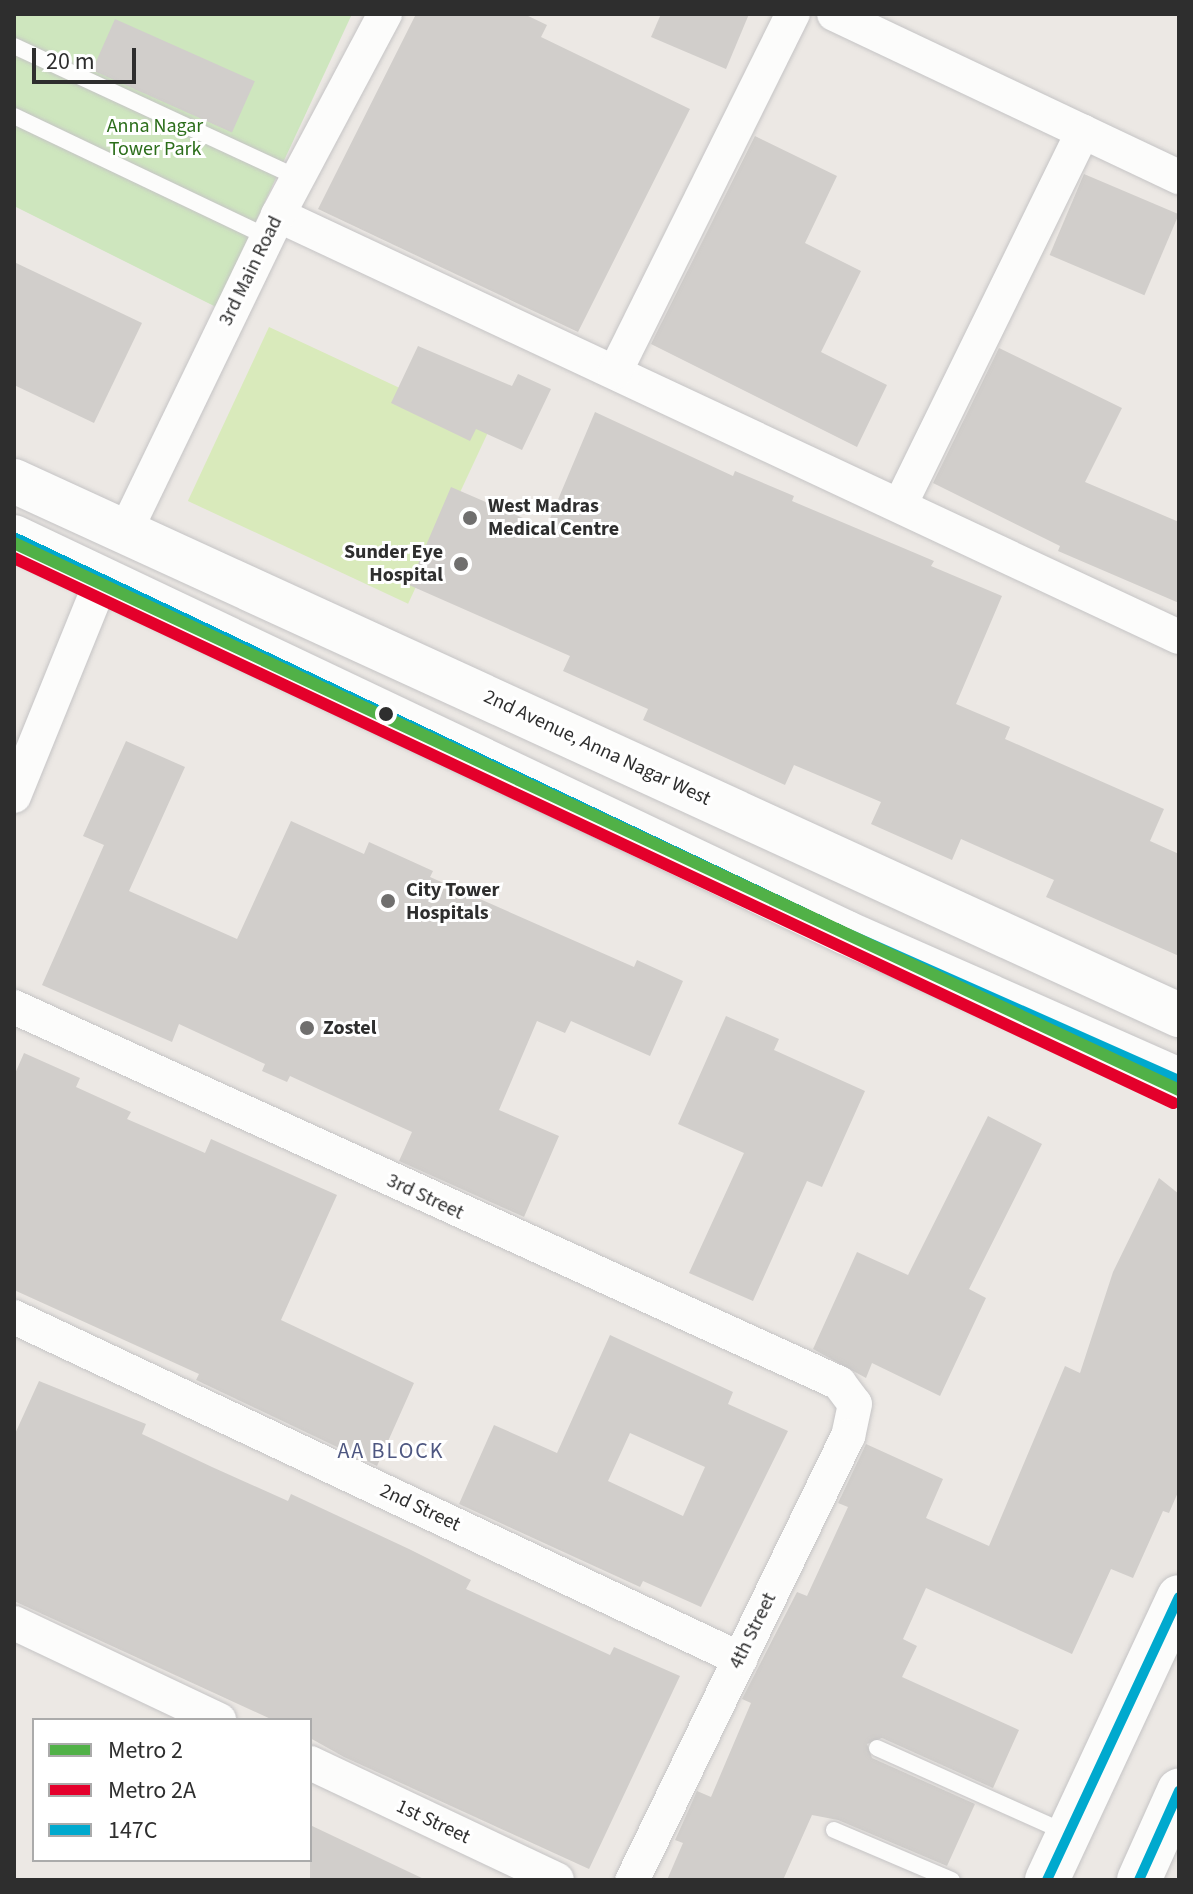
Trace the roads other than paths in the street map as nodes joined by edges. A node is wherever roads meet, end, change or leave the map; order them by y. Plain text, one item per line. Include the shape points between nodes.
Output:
1 (385, 14) edge
2 (793, 14) edge
3 (834, 14) edge
4 (14, 46) edge
5 (14, 116) edge
6 (1083, 131) junction
7 (1179, 177) edge
8 (298, 178) junction
9 (273, 226) junction
10 (615, 372) junction
11 (14, 481) edge
12 (900, 505) junction
13 (125, 532) junction
14 (14, 537) edge
15 (103, 577) junction
16 (1179, 637) edge
17 (14, 796) edge
18 (14, 1007) edge
19 (1179, 1015) edge
20 (1179, 1080) edge
21 (14, 1317) edge
22 (839, 1383) joint
23 (1179, 1597) edge
24 (14, 1623) edge
25 (740, 1659) junction
26 (215, 1718) edge
27 (877, 1748) dead end
28 (312, 1764) edge
29 (1179, 1791) edge
30 (834, 1830) dead end
31 (1068, 1834) junction
32 (557, 1880) edge
33 (632, 1880) edge
34 (952, 1880) edge
35 (1047, 1880) edge
36 (1139, 1880) edge

1 - 8 street, 3rd Main Road
2 - 10 street
3 - 6 street
4 - 8 lane
5 - 9 lane
6 - 7 street
6 - 12 street
8 - 9 street, 3rd Main Road
9 - 10 street
9 - 13 street, 3rd Main Road
10 - 12 street
11 - 13 main road, 2nd Avenue, Anna Nagar West
12 - 16 street
13 - 19 main road, 2nd Avenue, Anna Nagar West
14 - 15 main road
15 - 17 street
15 - 20 main road via 847,933
18 - 22 street, 3rd Street
21 - 25 street, 2nd Street
22 - 25 street, 4th Street via 855,1404 848,1436
23 - 31 main road
24 - 26 street
25 - 33 street, 4th Street
27 - 31 lane
28 - 32 street, 1st Street
29 - 36 main road
30 - 34 lane
31 - 35 main road

